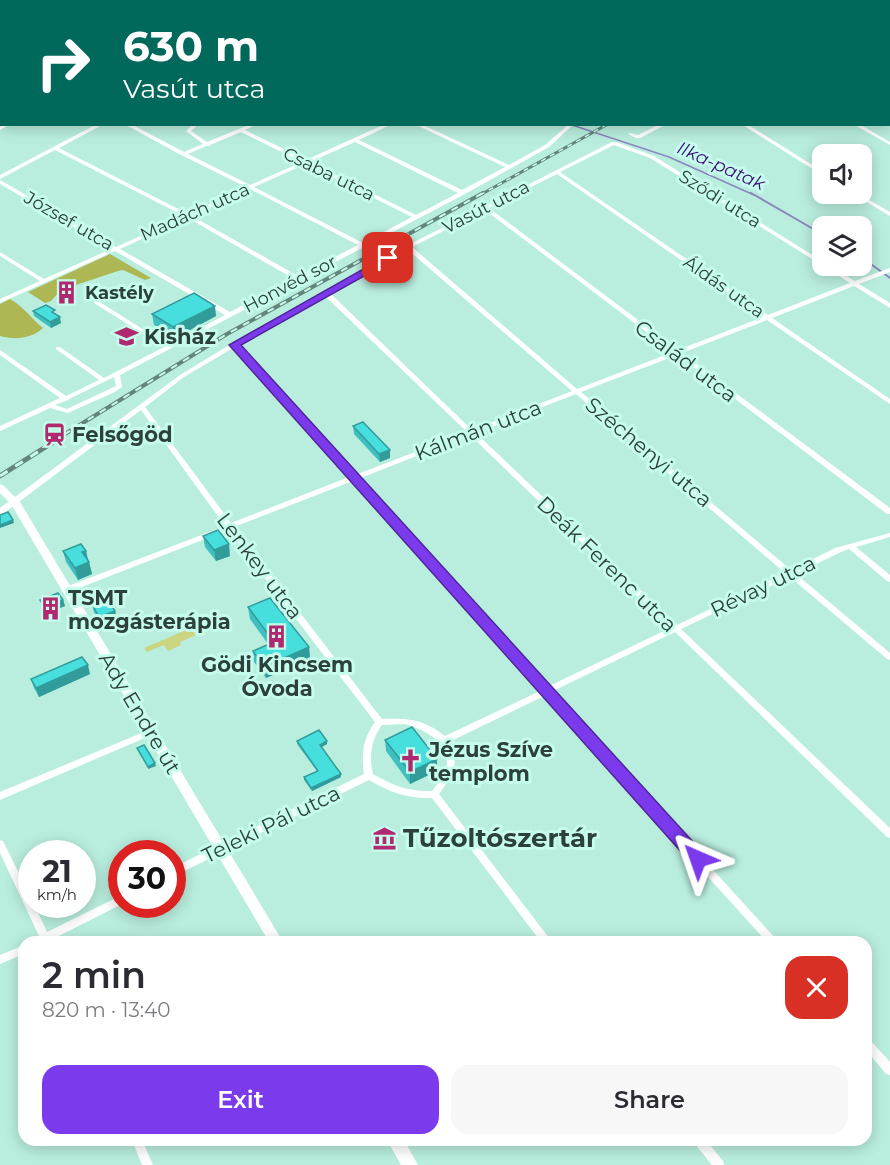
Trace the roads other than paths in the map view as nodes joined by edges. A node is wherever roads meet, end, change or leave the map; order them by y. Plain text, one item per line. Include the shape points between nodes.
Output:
1 (98, 126) edge
2 (133, 126) edge
3 (194, 126) edge
4 (251, 126) edge
5 (386, 126) edge
6 (420, 126) edge
7 (568, 126) edge
8 (661, 126) edge
9 (745, 126) edge
10 (858, 126) edge
11 (241, 130) junction
12 (630, 134) dead end
13 (356, 140) junction
14 (614, 143) joint
15 (890, 144) edge
16 (208, 145) junction
17 (54, 148) junction
18 (183, 154) junction
19 (305, 162) junction
20 (509, 167) junction
21 (812, 167) edge
22 (557, 172) junction
23 (0, 177) edge
24 (0, 182) edge
25 (249, 188) junction
26 (463, 193) junction
27 (872, 203) edge
28 (483, 207) junction
29 (890, 214) edge
30 (187, 215) junction
31 (417, 217) junction
32 (363, 245) junction
33 (116, 247) junction
34 (408, 247) junction
35 (0, 254) edge
36 (812, 256) edge
37 (888, 270) edge
38 (843, 276) edge
39 (299, 279) junction
40 (44, 281) junction
41 (855, 283) junction
42 (326, 293) junction
43 (0, 301) edge
44 (96, 302) dead end
45 (890, 306) edge
46 (230, 315) junction
47 (767, 317) junction
48 (234, 345) junction
49 (168, 347) junction
50 (58, 348) dead end
51 (0, 352) edge
52 (675, 353) junction
53 (117, 374) junction
54 (104, 381) junction
55 (578, 392) junction
56 (66, 399) junction
57 (890, 402) edge
58 (50, 406) junction
59 (142, 407) junction
60 (0, 429) edge
61 (471, 432) junction
62 (354, 478) junction
63 (0, 487) edge
64 (15, 502) junction
65 (0, 512) edge
66 (890, 512) edge
67 (229, 526) junction
68 (890, 535) edge
69 (849, 546) junction
70 (791, 573) junction
71 (890, 579) edge
72 (66, 590) junction
73 (674, 630) junction
74 (890, 657) edge
75 (545, 691) junction
76 (380, 722) junction
77 (151, 732) junction
78 (445, 740) junction
79 (369, 776) junction
80 (434, 794) junction
81 (0, 796) edge
82 (890, 834) edge
83 (0, 844) edge
84 (220, 848) junction
85 (186, 866) edge
86 (108, 906) edge
87 (41, 936) edge
88 (52, 936) edge
89 (272, 936) edge
90 (542, 936) edge
91 (768, 936) edge
92 (18, 952) edge
93 (0, 960) edge
94 (872, 1050) edge
95 (890, 1070) edge
96 (140, 1146) edge
97 (399, 1146) edge
98 (704, 1146) edge
99 (148, 1165) edge
100 (410, 1165) edge
101 (719, 1165) edge

1 - 17 street
2 - 18 street
3 - 16 street via 188,131
4 - 11 street
5 - 13 street, Madách utca
6 - 20 street
7 - 20 street, Honvéd sor via 547,146
8 - 12 street via 638,137
9 - 21 street
10 - 15 street
11 - 16 street
11 - 19 street, Csaba utca
13 - 19 street, Madách utca
13 - 26 street
14 - 22 street, Vasút utca
14 - 36 street, Sződi utca via 652,156
16 - 18 street
17 - 23 street
17 - 30 street
18 - 25 street
19 - 25 street, Madách utca
19 - 31 street, Csaba utca
20 - 26 street, Honvéd sor
22 - 28 street, Vasút utca
22 - 47 street, Áldás utca
24 - 33 street, József utca
25 - 30 street, Madách utca
25 - 32 street
26 - 31 street, Honvéd sor
27 - 29 street
28 - 34 street, Vasút utca
28 - 52 street, Család utca
30 - 33 street, Madách utca
30 - 39 street
31 - 32 street, Honvéd sor
32 - 39 street, Honvéd sor
33 - 40 street, Madách utca
33 - 46 street, József utca
34 - 42 street, Vasút utca
34 - 55 street, Széchenyi utca
35 - 40 street
37 - 41 street, Kálmán utca
38 - 41 street
39 - 46 street, Honvéd sor
40 - 43 street, Madách utca
41 - 45 street
41 - 47 street, Kálmán utca
42 - 48 street, Vasút utca
42 - 61 street, Deák Ferenc utca
44 - 49 street
46 - 49 street, Honvéd sor
47 - 52 street, Kálmán utca
47 - 57 street, Áldás utca
48 - 59 street, Vasút utca via 182,376
48 - 62 street
49 - 53 street, Honvéd sor
50 - 54 street
51 - 56 street
52 - 55 street, Kálmán utca
52 - 66 street, Család utca
53 - 54 street, Honvéd sor
53 - 58 street via 119,387 112,391 68,411
54 - 56 street, Honvéd sor
55 - 61 street, Kálmán utca
55 - 70 street, Széchenyi utca
56 - 58 street, Honvéd sor
58 - 60 street, Honvéd sor
59 - 64 street, Vasút utca
59 - 67 street, Lenkey utca
61 - 62 street, Kálmán utca
61 - 73 street, Deák Ferenc utca
62 - 67 street, Kálmán utca
62 - 75 street
63 - 64 street, Ady Endre út
64 - 65 street, Vasút utca
64 - 72 street, Ady Endre út
67 - 72 street, Kálmán utca
67 - 76 street, Lenkey utca
68 - 69 street, Révay utca
69 - 70 street, Révay utca
69 - 71 street
70 - 73 street, Révay utca
70 - 74 street, Széchenyi utca
72 - 77 street, Ady Endre út
73 - 75 street, Révay utca
73 - 82 street, Deák Ferenc utca
75 - 78 street, Révay utca
75 - 91 street
76 - 78 street via 424,725
76 - 79 street via 369,735
77 - 81 street
77 - 84 street, Ady Endre út
78 - 80 street via 451,764 449,775
79 - 80 street via 400,793
79 - 84 street, Teleki Pál utca
80 - 90 street
83 - 87 street
84 - 85 street, Teleki Pál utca
84 - 89 street, Ady Endre út
86 - 88 street
92 - 93 street
94 - 95 street
96 - 99 street
97 - 100 street
98 - 101 street

